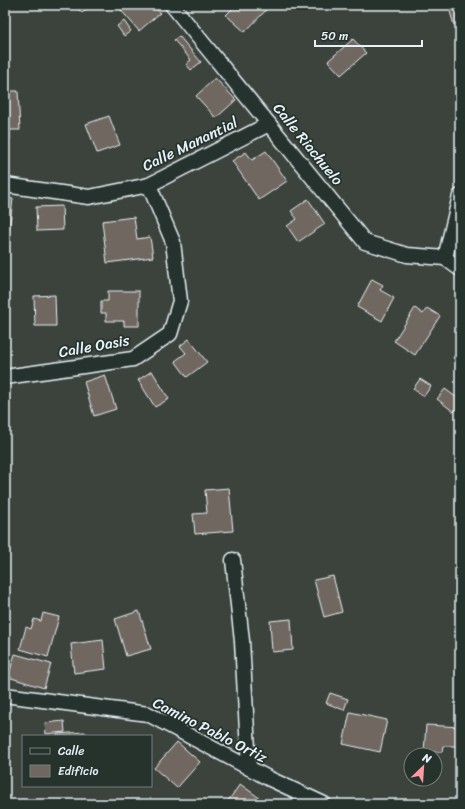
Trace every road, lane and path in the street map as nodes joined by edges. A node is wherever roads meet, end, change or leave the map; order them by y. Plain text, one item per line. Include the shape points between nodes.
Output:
1 (172, 5) edge
2 (269, 124) junction
3 (5, 185) edge
4 (149, 185) junction
5 (460, 196) edge
6 (445, 258) junction
7 (460, 269) edge
8 (5, 377) edge
9 (233, 560) dead end
10 (5, 696) edge
11 (249, 768) junction
12 (324, 804) edge

1 - 2 street, Calle Riachuelo
2 - 4 street, Calle Manantial
2 - 6 street, Calle Riachuelo via 366,242 407,255
3 - 4 street, Calle Manantial via 89,197
4 - 8 street, Calle Oasis via 173,242 180,301 170,334 133,359
5 - 6 street
6 - 7 street
9 - 11 street via 242,641
10 - 11 street, Camino Pablo Ortiz via 148,714
11 - 12 street, Camino Pablo Ortiz

